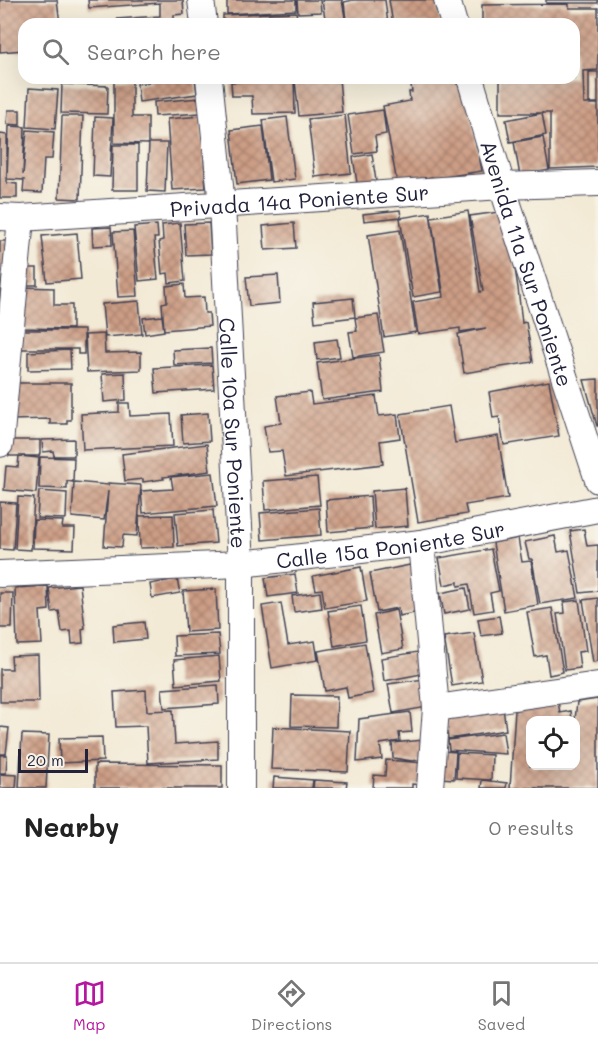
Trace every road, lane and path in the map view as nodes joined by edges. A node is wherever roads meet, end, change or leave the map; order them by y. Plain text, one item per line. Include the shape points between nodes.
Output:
1 (201, 0) edge
2 (447, 0) edge
3 (203, 18) edge
4 (452, 18) edge
5 (210, 84) edge
6 (472, 84) edge
7 (598, 183) edge
8 (502, 186) junction
9 (222, 205) junction
10 (10, 217) edge
11 (0, 444) edge
12 (598, 480) edge
13 (598, 509) edge
14 (421, 543) junction
15 (241, 564) junction
16 (0, 574) edge
17 (598, 685) edge
18 (436, 708) junction
19 (241, 788) edge
20 (430, 788) edge

1 - 3 street
2 - 4 street
5 - 9 street, Calle 10a Sur Poniente
6 - 8 street, Avenida 11a Sur Poniente
7 - 8 street, Privada 14a Poniente Sur
8 - 9 street, Privada 14a Poniente Sur
8 - 12 street, Avenida 11a Sur Poniente
9 - 10 street, Privada 14a Poniente Sur
9 - 15 street, Calle 10a Sur Poniente
10 - 11 street
13 - 14 street, Calle 15a Poniente Sur
14 - 15 street, Calle 15a Poniente Sur
14 - 18 street
15 - 16 street, Calle 15a Poniente Sur
15 - 19 street, Calle 10a Sur Poniente
17 - 18 street
18 - 20 street

